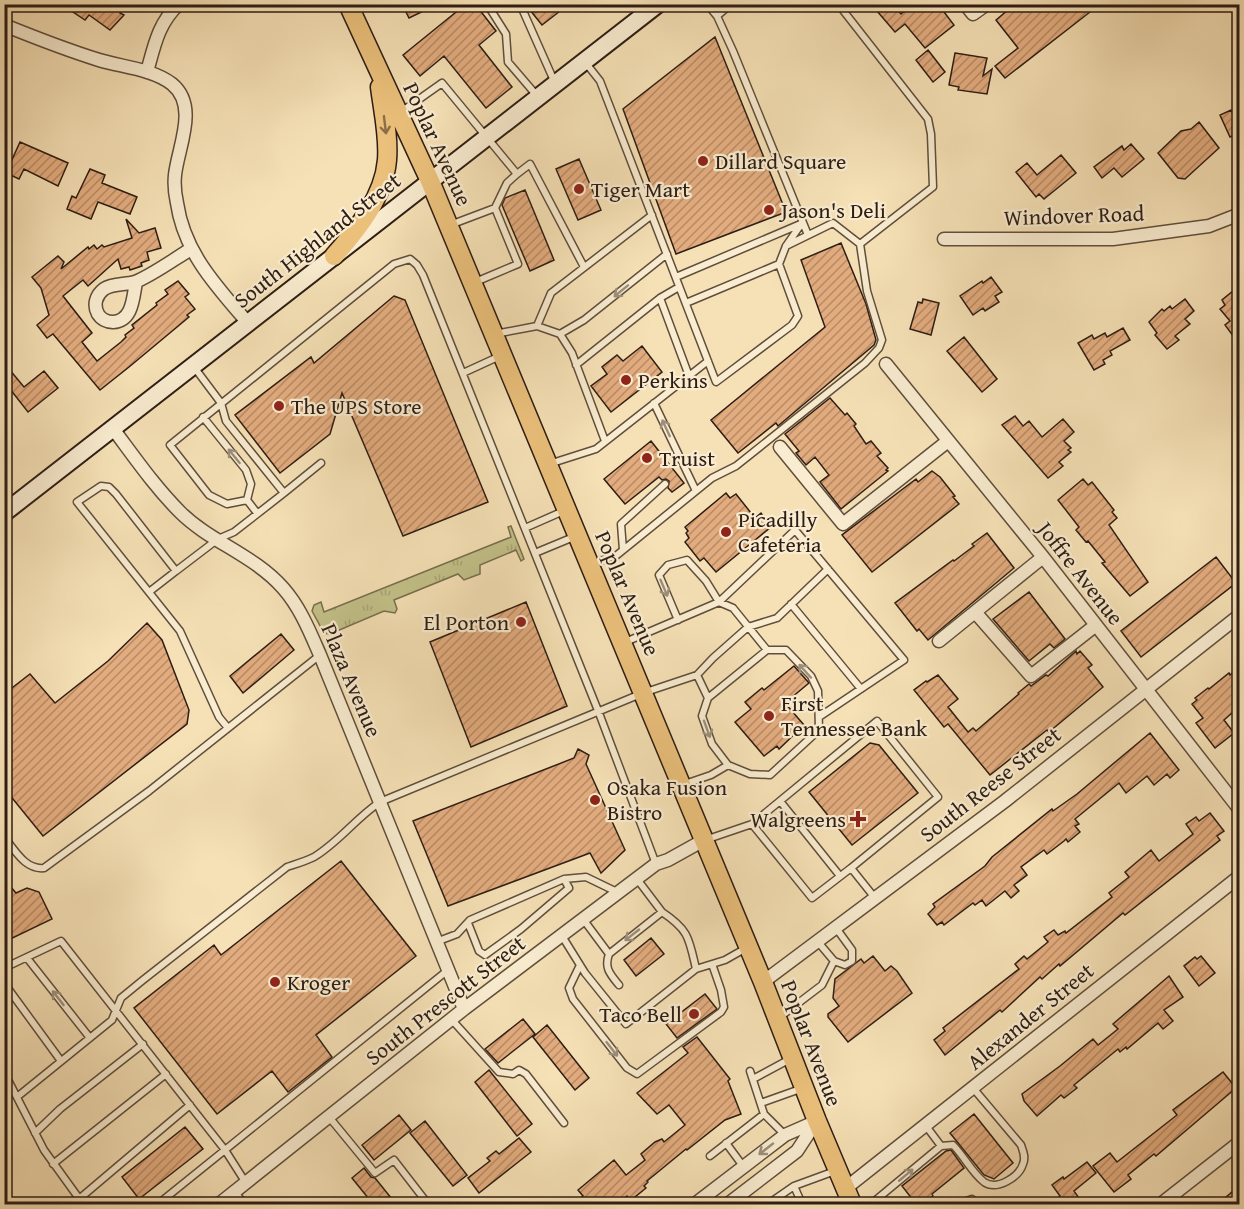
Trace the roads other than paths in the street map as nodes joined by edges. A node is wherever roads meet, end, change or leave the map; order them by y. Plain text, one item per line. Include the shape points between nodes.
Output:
1 (179, 4) edge
2 (348, 4) edge
3 (487, 4) edge
4 (520, 4) edge
5 (658, 4) edge
6 (707, 4) edge
7 (731, 4) edge
8 (834, 4) edge
9 (965, 4) edge
10 (987, 4) edge
11 (717, 16) junction
12 (4, 25) edge
13 (585, 61) junction
14 (377, 67) junction
15 (147, 72) junction
16 (555, 84) junction
17 (538, 97) junction
18 (398, 114) junction
19 (488, 136) junction
20 (517, 174) junction
21 (430, 181) junction
22 (495, 208) junction
23 (1239, 214) edge
24 (652, 215) junction
25 (803, 223) junction
26 (449, 226) junction
27 (808, 235) junction
28 (944, 239) dead end
29 (860, 244) junction
30 (786, 246) junction
31 (191, 249) junction
32 (667, 254) junction
33 (334, 256) junction
34 (779, 264) junction
35 (584, 267) junction
36 (675, 277) junction
37 (136, 282) dead end
38 (473, 283) junction
39 (680, 287) junction
40 (660, 298) junction
41 (686, 303) junction
42 (248, 322) junction
43 (537, 326) junction
44 (494, 334) junction
45 (560, 334) junction
46 (503, 355) junction
47 (708, 361) junction
48 (886, 364) dead end
49 (576, 365) junction
50 (194, 366) junction
51 (462, 373) junction
52 (689, 376) junction
53 (220, 403) junction
54 (654, 403) junction
55 (203, 417) junction
56 (114, 430) junction
57 (606, 441) junction
58 (948, 441) junction
59 (780, 447) dead end
60 (321, 463) dead end
61 (548, 464) junction
62 (684, 469) junction
63 (677, 474) dead end
64 (665, 484) dead end
65 (696, 491) junction
66 (284, 493) junction
67 (247, 500) junction
68 (567, 510) junction
69 (4, 513) edge
70 (257, 513) junction
71 (525, 528) junction
72 (578, 536) junction
73 (218, 539) junction
74 (623, 550) junction
75 (535, 554) junction
76 (1043, 557) junction
77 (590, 565) junction
78 (828, 569) junction
79 (176, 571) junction
80 (149, 592) junction
81 (719, 602) junction
82 (791, 604) junction
83 (975, 612) junction
84 (1239, 615) edge
85 (678, 620) junction
86 (1096, 625) junction
87 (748, 627) junction
88 (939, 641) dead end
89 (623, 644) junction
90 (767, 650) junction
91 (320, 655) junction
92 (697, 675) junction
93 (861, 689) junction
94 (1145, 690) junction
95 (644, 693) junction
96 (708, 698) junction
97 (599, 713) junction
98 (819, 717) junction
99 (228, 728) junction
100 (728, 765) junction
101 (681, 785) junction
102 (780, 801) junction
103 (380, 802) junction
104 (1239, 810) edge
105 (752, 824) junction
106 (4, 837) edge
107 (704, 840) junction
108 (656, 864) junction
109 (851, 867) junction
110 (840, 876) junction
111 (1239, 876) edge
112 (564, 879) junction
113 (636, 879) junction
114 (618, 893) junction
115 (875, 898) junction
116 (662, 912) junction
117 (583, 919) junction
118 (468, 922) junction
119 (836, 928) junction
120 (562, 936) junction
121 (817, 941) junction
122 (436, 942) junction
123 (748, 947) junction
124 (609, 954) junction
125 (27, 958) junction
126 (834, 961) junction
127 (712, 964) junction
128 (580, 965) junction
129 (4, 968) edge
130 (696, 969) junction
131 (448, 970) junction
132 (763, 982) junction
133 (4, 983) edge
134 (619, 985) dead end
135 (464, 1009) junction
136 (116, 1010) junction
137 (777, 1019) junction
138 (452, 1020) junction
139 (90, 1038) junction
140 (142, 1044) junction
141 (792, 1057) junction
142 (61, 1061) junction
143 (750, 1071) dead end
144 (4, 1072) edge
145 (166, 1074) junction
146 (753, 1079) junction
147 (804, 1087) junction
148 (973, 1088) junction
149 (17, 1097) junction
150 (761, 1104) junction
151 (190, 1105) junction
152 (764, 1114) junction
153 (329, 1117) junction
154 (817, 1121) junction
155 (564, 1123) dead end
156 (926, 1126) junction
157 (35, 1133) junction
158 (785, 1135) junction
159 (1239, 1142) edge
160 (726, 1143) junction
161 (941, 1146) junction
162 (225, 1150) junction
163 (710, 1156) dead end
164 (53, 1164) junction
165 (744, 1167) junction
166 (838, 1170) junction
167 (246, 1183) junction
168 (794, 1186) junction
169 (235, 1192) junction
170 (849, 1196) edge
171 (81, 1202) edge
172 (158, 1204) edge
173 (219, 1204) edge
174 (244, 1204) edge
175 (428, 1204) edge
176 (695, 1204) edge
177 (728, 1204) edge
178 (768, 1204) edge
179 (802, 1204) edge
180 (871, 1204) edge
181 (958, 1204) edge
182 (976, 1204) edge
183 (1161, 1204) edge

1 - 15 street via 157,34
2 - 14 main road, Poplar Avenue
3 - 17 lane via 506,34 508,62
4 - 16 lane
5 - 13 main road, South Highland Street
6 - 11 lane
7 - 11 lane
8 - 29 lane via 842,9 928,119 931,134 933,187
9 - 10 street via 973,14
11 - 25 lane
12 - 15 street via 81,55
13 - 16 main road, South Highland Street
13 - 24 lane via 600,81
14 - 18 main road, Poplar Avenue
14 -> 33 main road via 386,126 385,171 370,208
15 - 31 street via 172,83 185,104 175,188 184,235
16 - 17 main road, South Highland Street
17 - 19 main road, South Highland Street
18 - 19 lane via 442,83
18 - 21 main road, Poplar Avenue
19 - 20 lane
19 - 21 main road, South Highland Street
20 - 22 lane via 507,183
20 - 35 lane via 530,164
21 - 26 main road, Poplar Avenue
21 - 33 main road, South Highland Street
22 - 26 lane
22 - 38 lane via 518,264
23 - 28 street, Windover Road via 1209,226 1113,238
24 - 32 lane
24 - 35 lane
25 - 27 lane
25 - 30 lane
25 - 36 lane
26 - 38 main road, Poplar Avenue
27 - 29 lane via 832,223
27 - 30 lane
29 - 65 lane via 867,291 882,340 879,348 736,466 711,478
30 - 34 lane
31 - 37 street
31 - 42 street
32 - 36 lane
32 -> 45 lane via 584,320
33 - 42 main road, South Highland Street
34 - 41 lane
34 - 47 lane via 798,316 792,325 716,382
35 - 43 lane via 550,293
36 - 39 lane
38 - 44 main road, Poplar Avenue
39 - 40 lane
39 - 41 lane
40 - 49 lane
40 - 52 lane
41 - 47 lane
42 - 50 main road, South Highland Street
43 - 44 lane
43 - 45 lane
44 - 46 main road, Poplar Avenue
45 - 49 lane
46 - 51 lane
46 - 61 main road, Poplar Avenue
47 - 52 lane
48 - 58 street, Joffre Avenue
49 - 57 lane
50 - 53 lane
50 - 56 main road, South Highland Street
51 - 53 lane via 423,274 410,259 394,264
51 - 71 lane
52 - 54 lane
53 - 55 lane
53 - 66 lane via 226,421
54 - 57 lane
62 -> 54 lane
67 -> 55 lane via 251,484 246,470
55 - 67 lane via 170,445 209,495 227,504
56 - 69 main road, South Highland Street
56 - 73 street, Plaza Avenue via 181,513
57 - 61 lane via 596,449
58 - 59 street via 843,524
58 - 76 street, Joffre Avenue
60 - 66 lane
61 - 68 main road, Poplar Avenue
62 - 63 lane
62 - 65 lane
64 - 74 lane via 621,524
65 - 74 lane
66 - 70 lane
67 - 70 lane
68 - 71 lane
68 - 72 main road, Poplar Avenue
70 - 73 lane via 234,532
71 - 75 lane
72 - 75 lane
72 - 77 main road, Poplar Avenue
73 - 79 lane
73 - 91 street, Plaza Avenue via 283,588 302,615
74 - 77 lane
75 - 97 lane
76 - 83 street
76 - 86 street, Joffre Avenue
77 - 89 main road, Poplar Avenue
78 - 81 lane via 795,530
78 - 82 lane
78 - 93 lane via 904,660
79 - 80 lane
79 - 80 lane via 117,494 101,486 91,491 77,502
80 - 99 lane via 180,631 219,717
81 - 85 lane
81 -> 85 lane via 687,560 668,566 659,575
81 - 87 lane via 733,608
82 - 87 lane via 777,618
82 - 93 lane
83 - 86 street via 1031,676
83 - 88 street
84 - 94 street, South Reese Street
85 - 89 lane
86 - 94 street, Joffre Avenue
87 - 90 lane
87 - 92 lane
89 - 95 main road, Poplar Avenue
90 - 96 lane
98 -> 90 lane via 818,690 811,676 786,650
91 - 99 lane
91 - 103 street, Plaza Avenue
92 - 95 lane
92 - 96 lane
93 - 98 lane
94 - 104 street, Joffre Avenue
94 - 115 street, South Reese Street
95 - 97 lane
95 - 101 main road, Poplar Avenue
96 -> 100 lane via 702,716 712,744
97 - 103 lane
97 - 108 lane
98 - 100 lane via 819,730 770,774 750,774
99 - 106 lane via 44,868 28,866
100 - 101 lane
101 - 107 main road, Poplar Avenue
102 - 105 lane
102 - 109 lane via 877,721 938,797
102 - 110 lane
103 - 122 street, Plaza Avenue
103 - 136 lane via 314,857 287,867 171,958 121,998
105 - 107 lane
105 - 110 lane via 812,898
107 - 108 street, South Prescott Street
107 - 123 main road, Poplar Avenue
108 - 113 street, South Prescott Street
109 - 110 lane
109 - 115 lane
111 - 148 street, Alexander Street
112 - 114 lane via 586,877
112 - 118 lane
112 - 118 lane via 569,888 485,955 479,951
113 - 114 street, South Prescott Street
113 - 116 lane
114 - 117 street, South Prescott Street
115 - 119 street, South Reese Street
116 -> 124 lane
116 - 130 lane via 680,923 690,939
117 - 120 street, South Prescott Street
117 - 124 lane
118 - 122 lane via 457,934
119 - 121 street, South Reese Street
119 - 126 lane via 852,950 852,961 845,965
120 - 128 lane
120 - 135 street, South Prescott Street
121 - 126 lane
121 - 132 street, South Reese Street
122 - 131 street, Plaza Avenue
123 - 127 lane
123 - 132 main road, Poplar Avenue
124 - 134 lane via 607,971
125 - 129 lane
125 - 136 lane via 61,941
139 -> 125 lane
126 - 137 lane via 822,985
128 -> 127 lane via 569,988 573,999 627,1068 637,1074 720,1012 724,1006
127 - 130 lane
128 - 130 lane via 626,1024
131 - 135 street, Plaza Avenue
131 - 162 lane
132 - 137 main road, Poplar Avenue
133 - 142 lane
135 - 138 street, South Prescott Street
136 - 139 lane via 112,1020
136 - 140 lane
137 - 141 main road, Poplar Avenue
138 - 153 street, South Prescott Street
138 - 155 lane via 499,1072 513,1074 519,1070 526,1074
139 - 142 lane
140 - 145 lane
140 - 157 lane
141 - 146 lane
141 - 147 main road, Poplar Avenue
142 - 149 lane
143 - 146 lane
144 - 149 lane
145 - 151 lane
145 - 164 lane
146 - 150 lane
147 - 150 lane
147 - 154 main road, Poplar Avenue
148 - 156 street, Alexander Street
148 - 161 lane via 1021,1145 1023,1164 1008,1180 990,1185 953,1145
149 - 157 lane
150 - 152 lane
151 - 162 lane
151 - 171 lane
152 - 158 lane
152 - 160 lane
153 - 167 street, South Prescott Street
153 - 175 lane via 375,1173 394,1161
154 - 158 street
154 - 166 main road, Poplar Avenue
154 - 177 street via 797,1151
156 - 161 lane
156 - 170 street, Alexander Street
157 - 164 lane
158 -> 165 street
159 - 183 street
160 - 163 lane
160 - 165 lane
180 -> 161 lane
162 - 167 lane
162 - 172 lane
164 - 171 lane
165 - 176 street
166 - 168 lane
166 - 170 main road, Poplar Avenue
167 - 169 street, South Prescott Street
168 - 178 lane
168 - 179 lane
169 - 173 street, South Prescott Street
169 - 174 lane
181 - 182 lane via 972,1199

